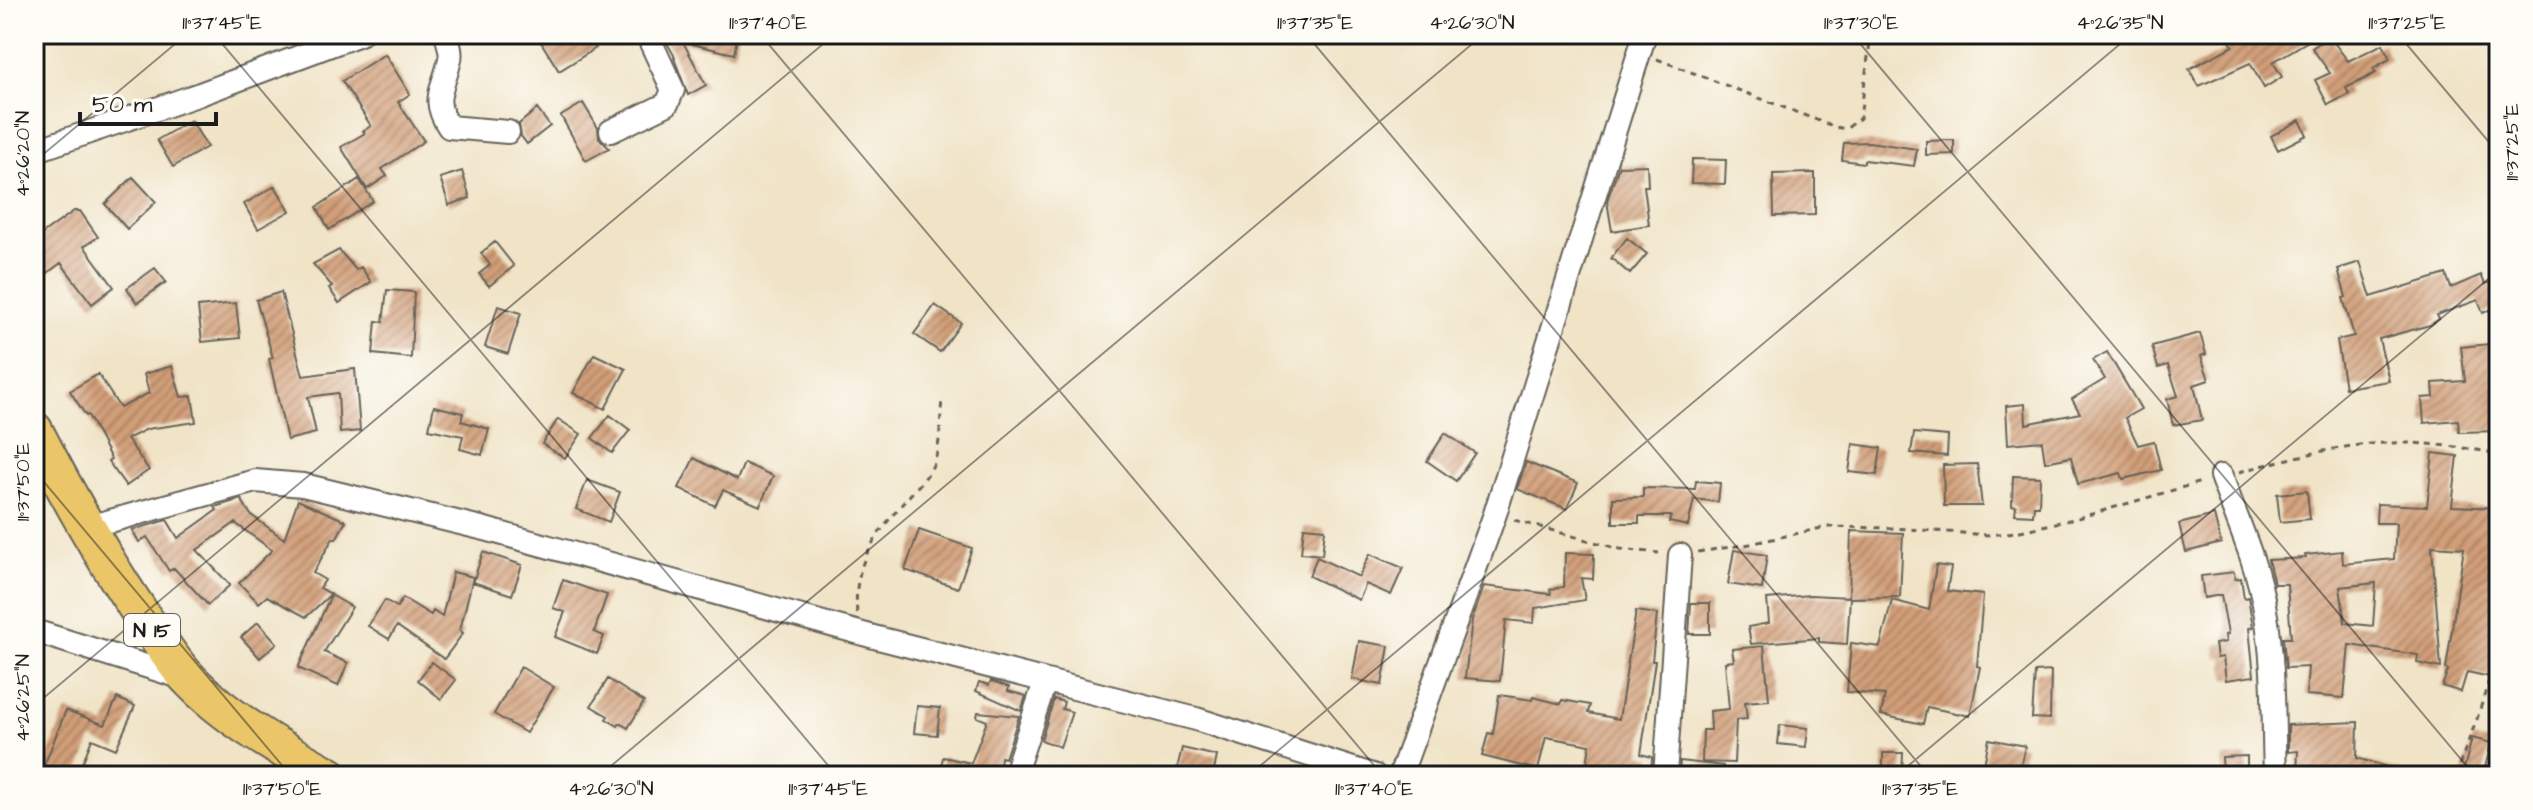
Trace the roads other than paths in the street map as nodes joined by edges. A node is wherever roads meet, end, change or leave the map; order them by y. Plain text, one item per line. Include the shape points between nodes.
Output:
1 (360, 34) edge
2 (446, 34) edge
3 (647, 34) edge
4 (1642, 43) edge
5 (611, 131) dead end
6 (508, 132) dead end
7 (34, 151) edge
8 (34, 430) edge
9 (2221, 476) road end
10 (85, 528) junction
11 (1680, 555) road end
12 (34, 631) edge
13 (189, 679) junction
14 (1045, 682) junction
15 (330, 776) edge
16 (1014, 776) edge
17 (1375, 776) edge
18 (1400, 776) edge
19 (1665, 776) edge
20 (2275, 776) edge

1 - 7 street
2 - 6 street via 452,56 441,85 439,112 449,127
3 - 5 street via 673,90 667,104
4 - 18 street via 1495,514
8 - 10 highway, N 15
9 - 20 street via 2265,608
10 - 13 highway, N 15
10 - 14 street via 255,481 293,484 485,529
11 - 19 street
12 - 13 street
13 - 15 highway, N 15 via 286,752
14 - 16 street
14 - 17 street via 1196,719

